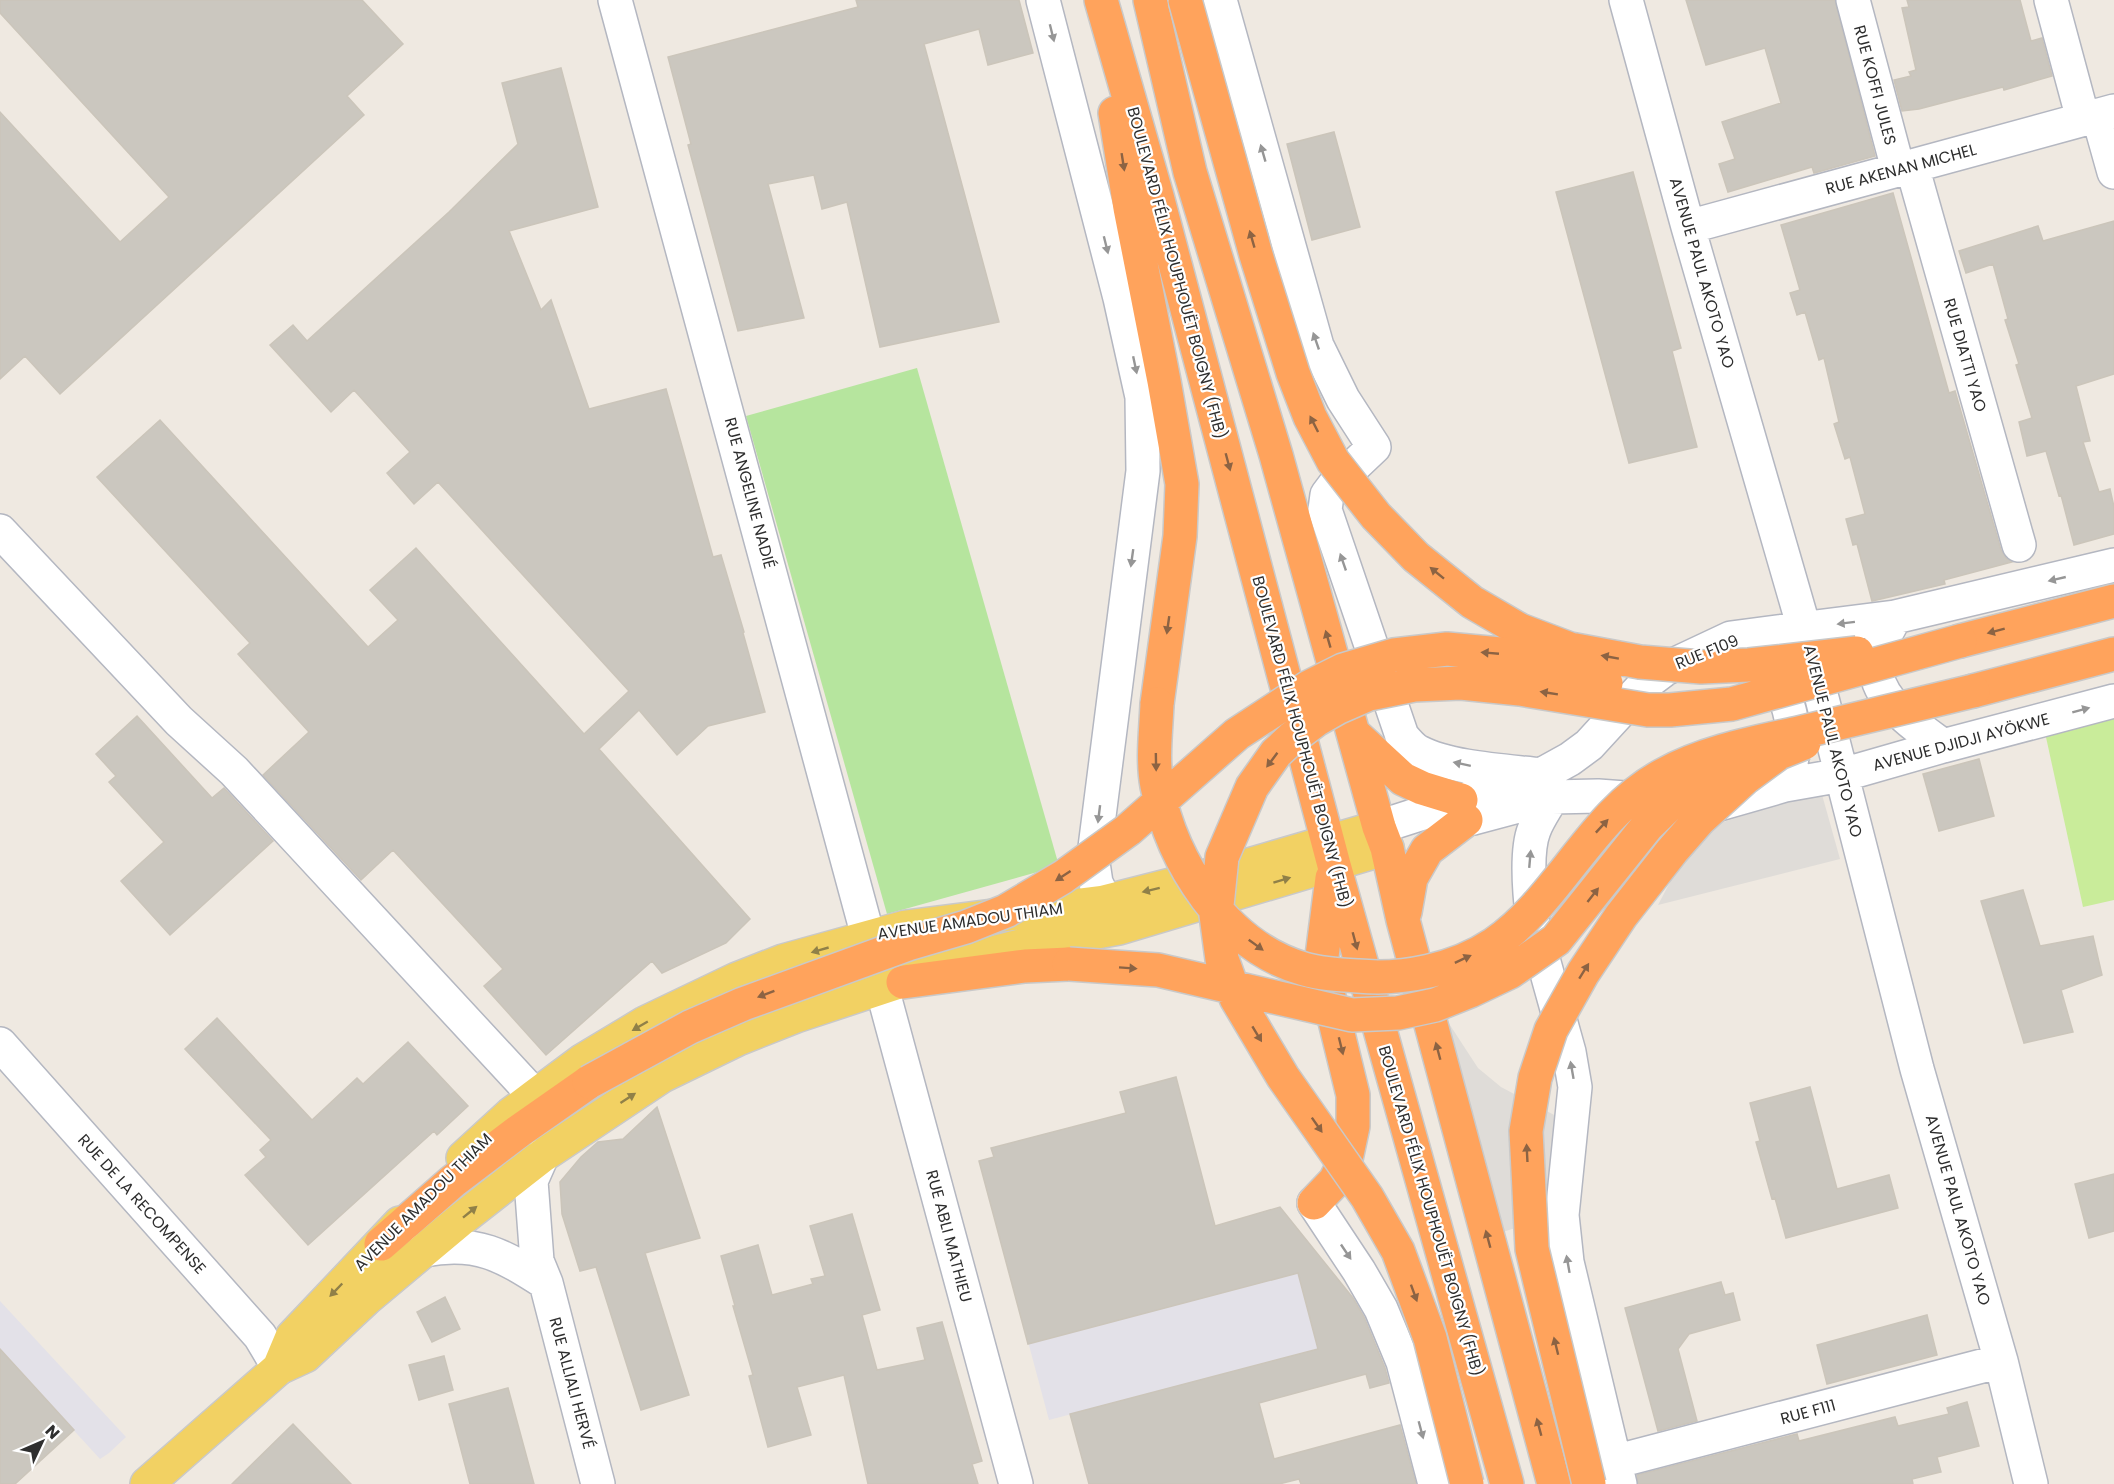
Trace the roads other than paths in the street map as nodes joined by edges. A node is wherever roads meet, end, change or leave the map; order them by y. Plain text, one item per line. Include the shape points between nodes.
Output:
1 (615, 0) edge
2 (1043, 0) edge
3 (1101, 0) edge
4 (1150, 0) edge
5 (1185, 0) edge
6 (1220, 0) edge
7 (1626, 0) edge
8 (1852, 0) edge
9 (2051, 0) edge
10 (2098, 115) edge
11 (1905, 167) junction
12 (2114, 172) edge
13 (1688, 227) junction
14 (0, 531) edge
15 (2019, 545) dead end
16 (2114, 565) edge
17 (2114, 601) edge
18 (1895, 617) junction
19 (1804, 628) junction
20 (1731, 638) junction
21 (1960, 641) junction
22 (2114, 654) edge
23 (1973, 691) junction
24 (2114, 701) edge
25 (1732, 704) junction
26 (1354, 734) junction
27 (1402, 736) junction
28 (1750, 744) junction
29 (1943, 746) junction
30 (1393, 770) junction
31 (1842, 775) junction
32 (1785, 785) junction
33 (1546, 786) junction
34 (1464, 810) junction
35 (1383, 838) junction
36 (1331, 853) junction
37 (1111, 915) junction
38 (1403, 920) junction
39 (869, 936) junction
40 (892, 985) junction
41 (0, 1044) edge
42 (535, 1096) junction
43 (542, 1156) junction
44 (1314, 1203) joint
45 (381, 1244) junction
46 (424, 1250) junction
47 (546, 1283) junction
48 (2001, 1361) junction
49 (279, 1368) junction
50 (1617, 1473) edge
51 (147, 1484) edge
52 (598, 1484) edge
53 (1016, 1484) edge
54 (1435, 1484) edge
55 (1467, 1484) edge
56 (1507, 1484) edge
57 (1554, 1484) edge
58 (1589, 1484) edge
59 (2031, 1484) edge

1 - 39 street, RUE ANGELINE NADIÉ
2 -> 37 street via 1142,397 1143,471 1092,863 1096,884
3 -> 28 highway, bridge via 1128,197 1182,484 1180,536 1157,704 1157,783 1167,827 1185,864 1229,925 1267,953 1304,969 1374,977 1411,975 1454,963 1492,945 1523,922 1627,800 1661,776 1696,759
3 -> 36 highway, BOULEVARD FÉLIX HOUPHOUËT BOIGNY (FHB) via 1157,196
26 -> 4 highway via 1276,455 1190,172
21 -> 5 highway, bridge via 1749,665 1640,662 1570,650 1520,630 1473,602 1416,557 1376,516 1334,461 1310,417 1257,255
27 -> 6 street via 1325,510 1327,495 1336,483 1374,447 1317,346
7 - 13 street, AVENUE PAUL AKOTO YAO
8 - 11 street, RUE KOFFI JULES
9 - 10 street
10 - 11 street, RUE AKENAN MICHEL
10 - 12 street
11 - 13 street, RUE AKENAN MICHEL
11 - 15 street, RUE DIATTI YAO
13 - 19 street, AVENUE PAUL AKOTO YAO
14 - 42 street via 179,721 234,771
16 -> 18 street, RUE F109
17 -> 21 highway
18 -> 19 street, RUE F109
18 - 29 street via 1878,652 1877,678 1888,701
19 - 20 street, RUE F109
19 - 31 street, AVENUE PAUL AKOTO YAO
20 - 32 street via 1753,650 1775,673 1791,715 1795,742
20 - 33 street, RUE F109 via 1665,669 1645,684
21 - 25 highway, bridge
22 - 23 highway
23 - 28 highway, bridge
58 -> 23 highway, bridge via 1532,1249 1526,1131 1535,1078 1551,1030 1582,973 1621,916 1700,819 1745,778 1779,753 1848,723
29 -> 24 street, AVENUE DJIDJI AYÖKWE
25 -> 45 highway, bridge via 1638,691 1511,655 1448,649 1394,655 1343,669 1237,734 1128,830 1063,877 1005,911 966,927 742,1004 690,1027 589,1082 519,1131 453,1181
25 -> 55 highway, bridge via 1648,710 1461,683 1414,685 1369,694 1317,720 1276,753 1252,787 1222,857 1216,915 1222,959 1236,998 1283,1077 1367,1197 1398,1251 1430,1338
26 - 30 highway
26 - 35 highway
27 - 30 street
33 -> 27 street via 1437,759 1418,752
40 -> 28 highway, bridge via 1025,966 1069,964 1158,970 1352,1015 1398,1013 1435,1005 1510,972 1556,940 1648,825 1676,798
29 - 31 street, AVENUE DJIDJI AYÖKWE
30 - 34 highway
30 - 35 street
31 - 32 street, AVENUE DJIDJI AYÖKWE
31 - 48 street, AVENUE PAUL AKOTO YAO via 1917,1069
32 - 33 street, AVENUE DJIDJI AYÖKWE via 1716,805 1598,796
33 - 34 street, AVENUE DJIDJI AYÖKWE
50 -> 33 street via 1564,1240 1562,1215 1575,1087 1533,923 1529,865 1533,831
34 - 35 street, AVENUE DJIDJI AYÖKWE
34 - 38 highway via 1427,850 1411,878
35 - 36 main road, AVENUE AMADOU THIAM
35 - 38 highway
36 - 37 main road, AVENUE AMADOU THIAM
36 -> 44 highway via 1321,964 1353,1095 1353,1126 1346,1159 1335,1181
36 -> 56 highway, BOULEVARD FÉLIX HOUPHOUËT BOIGNY (FHB)
37 - 39 main road, AVENUE AMADOU THIAM via 906,927
37 - 40 main road, AVENUE AMADOU THIAM
57 -> 38 highway
39 - 40 street, RUE ANGELINE NADIÉ
39 -> 42 main road, AVENUE AMADOU THIAM via 783,961 645,1023 582,1061
43 -> 40 main road, AVENUE AMADOU THIAM via 662,1076 738,1039
40 - 53 street, RUE ABLI MATHIEU
41 - 49 street, RUE DE LA RECOMPENSE via 260,1336
42 - 45 main road, AVENUE AMADOU THIAM via 456,1164
46 -> 43 main road, AVENUE AMADOU THIAM
43 - 47 street, RUE ALLIALI HERVÉ via 531,1181 537,1261
44 -> 54 street via 1381,1309 1403,1362
45 -> 49 main road, AVENUE AMADOU THIAM via 292,1337
46 - 47 street via 476,1248 504,1257
46 - 49 main road, AVENUE AMADOU THIAM via 305,1356
47 - 52 street, RUE ALLIALI HERVÉ
48 - 50 street, RUE F111
48 - 59 street, AVENUE PAUL AKOTO YAO
49 - 51 main road, AVENUE AMADOU THIAM

